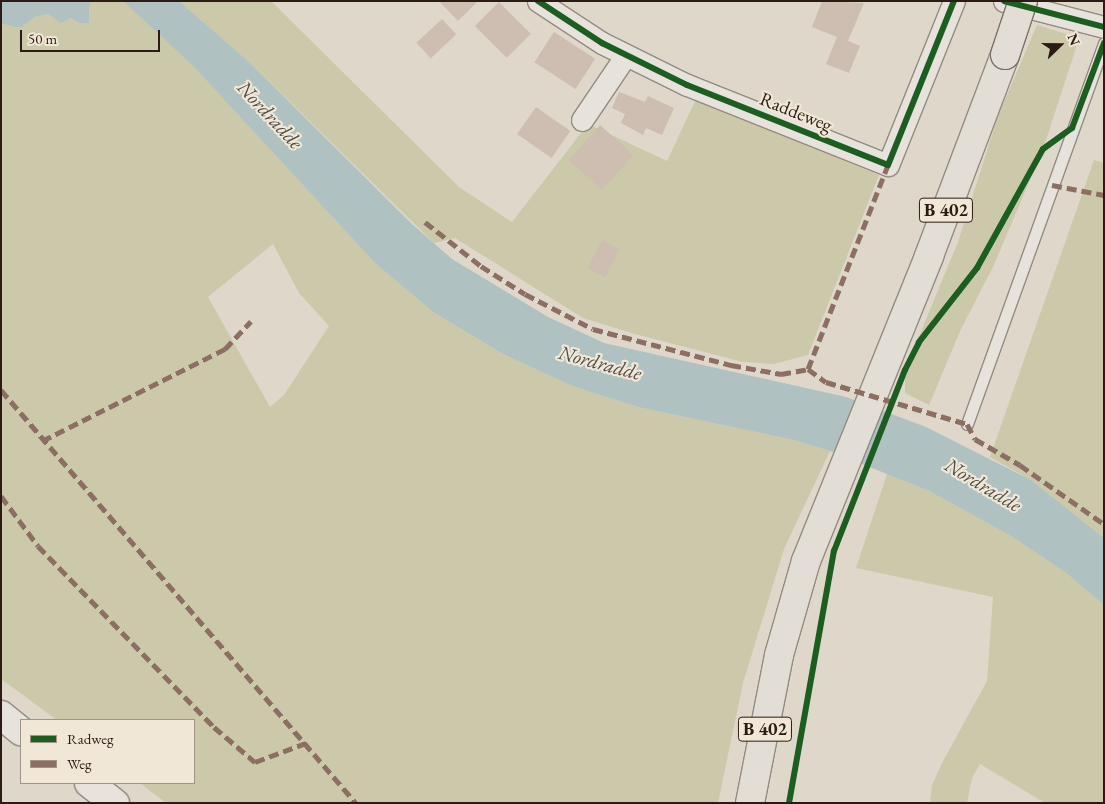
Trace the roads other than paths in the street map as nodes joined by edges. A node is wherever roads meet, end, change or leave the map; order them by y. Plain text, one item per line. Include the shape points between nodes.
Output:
1 (538, 1) edge
2 (954, 1) edge
3 (1004, 1) edge
4 (1023, 1) edge
5 (1104, 26) edge
6 (1104, 43) edge
7 (626, 55) junction
8 (582, 120) dead end
9 (967, 424) dead end
10 (1, 715) edge
11 (20, 730) edge
12 (90, 784) edge
13 (115, 803) edge
14 (750, 803) edge

1 - 7 street, Raddeweg
2 - 7 street, Raddeweg via 888,164 687,85
3 - 5 street
4 - 14 main road, B 402, bridge via 929,256 806,561 779,655
6 - 9 lane
7 - 8 street
10 - 11 street
12 - 13 street

